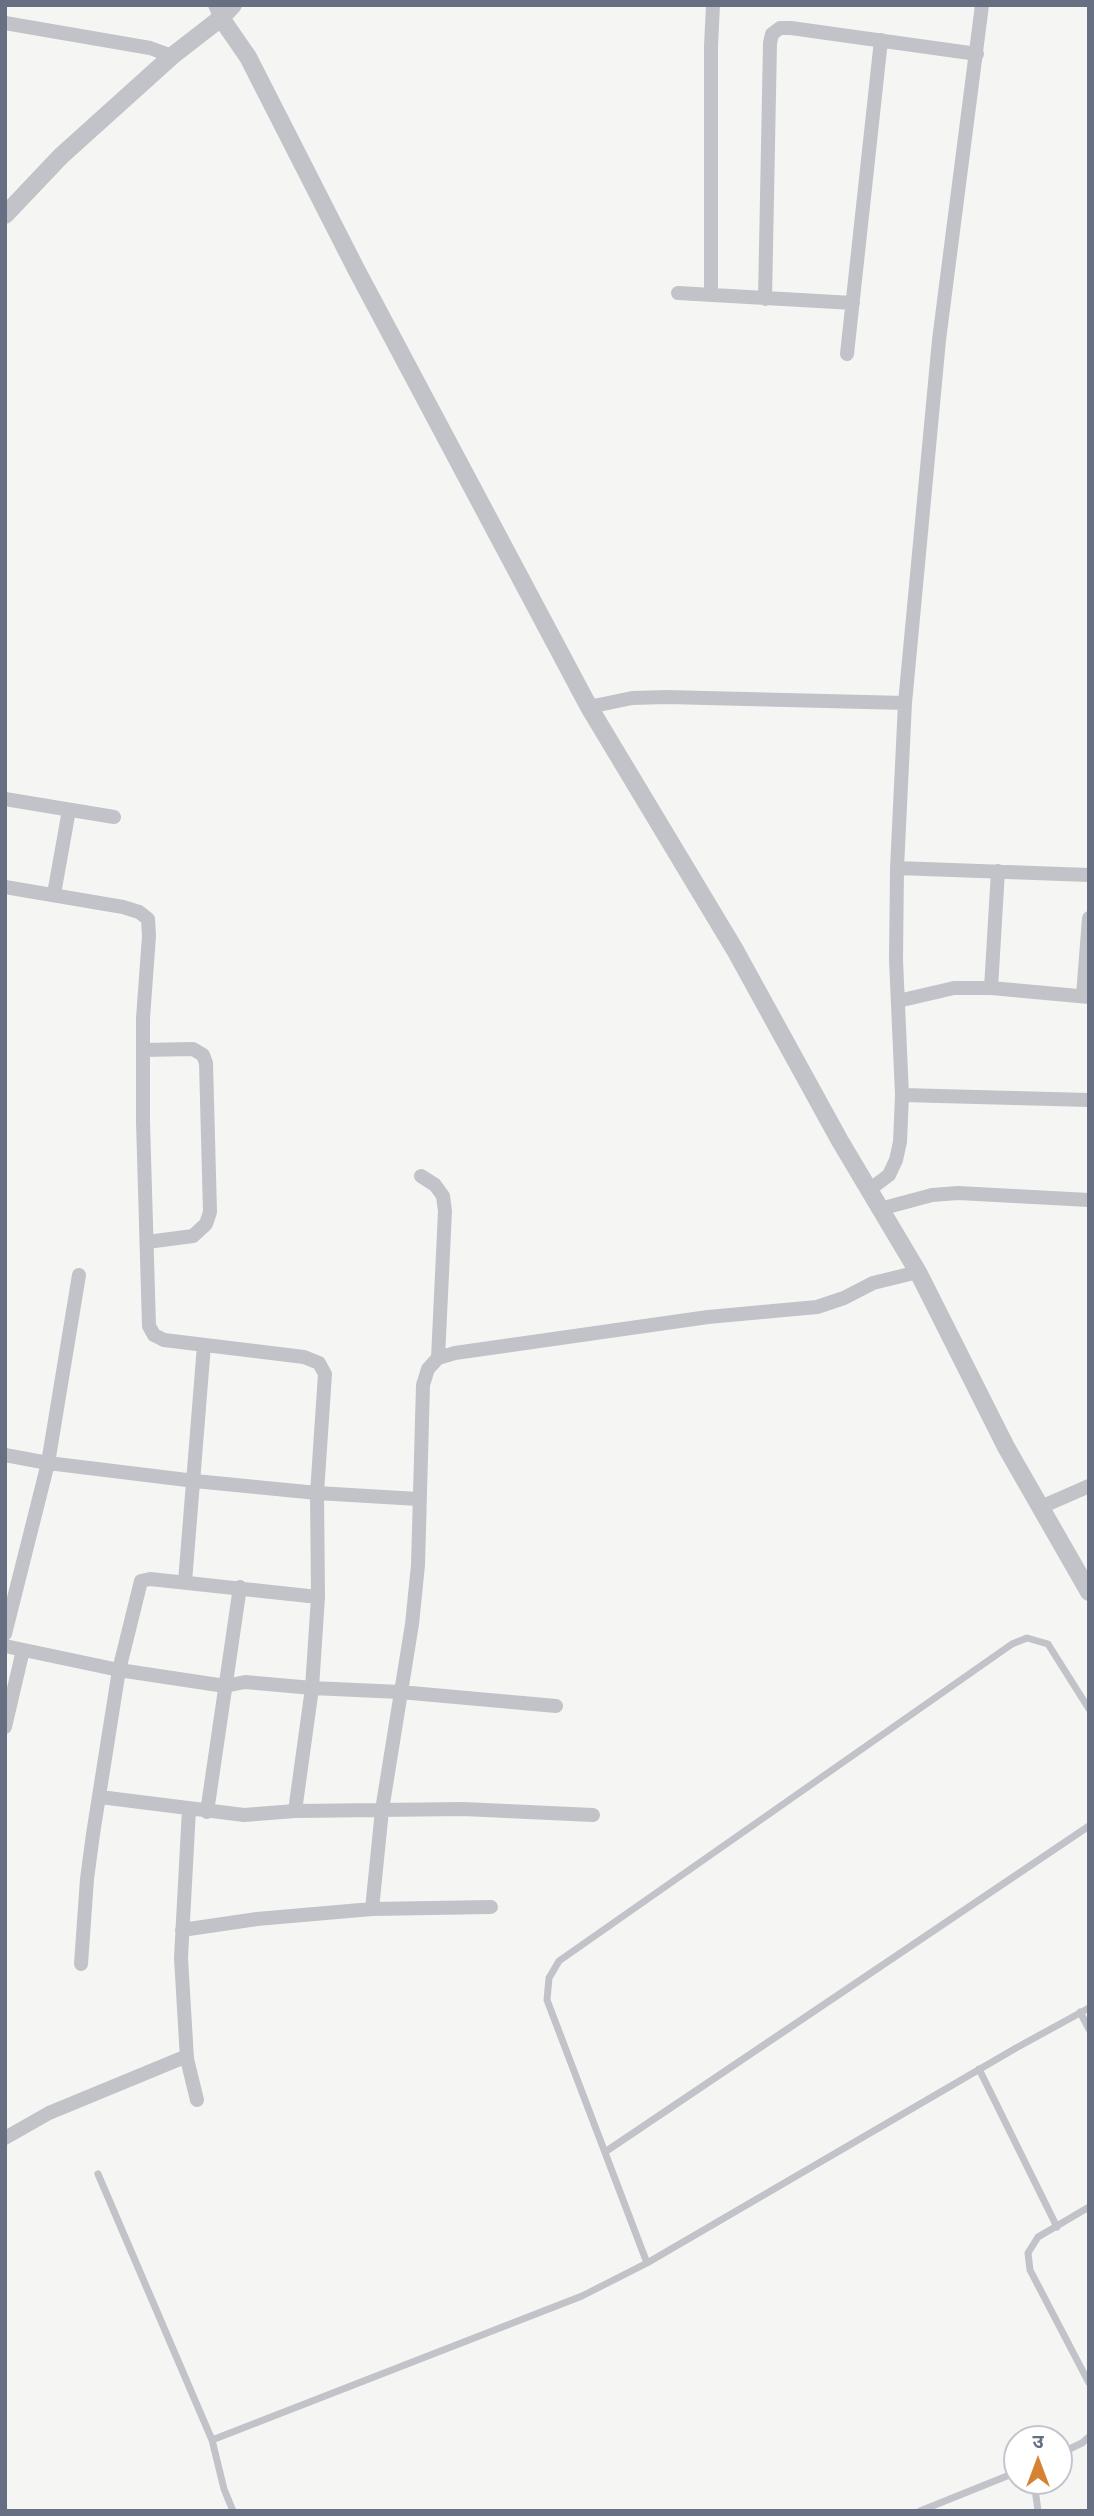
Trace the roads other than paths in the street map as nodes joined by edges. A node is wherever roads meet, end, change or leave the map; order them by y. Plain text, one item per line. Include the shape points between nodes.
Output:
1 (713, 5) edge
2 (982, 5) edge
3 (223, 10) edge
4 (5, 23) edge
5 (881, 40) junction
6 (976, 54) junction
7 (172, 56) junction
8 (5, 215) edge
9 (678, 293) dead end
10 (711, 294) junction
11 (765, 299) junction
12 (853, 303) junction
13 (847, 354) dead end
14 (905, 703) junction
15 (589, 707) junction
16 (5, 799) edge
17 (69, 810) junction
18 (114, 817) dead end
19 (897, 868) junction
20 (998, 871) junction
21 (1089, 875) edge
22 (5, 887) edge
23 (54, 894) junction
24 (1089, 918) edge
25 (991, 988) junction
26 (1086, 996) edge
27 (898, 1001) junction
28 (143, 1050) junction
29 (902, 1095) junction
30 (1089, 1100) edge
31 (421, 1175) dead end
32 (869, 1190) junction
33 (1089, 1200) edge
34 (880, 1209) junction
35 (147, 1242) junction
36 (918, 1272) junction
37 (79, 1275) dead end
38 (204, 1345) junction
39 (438, 1358) junction
40 (5, 1455) edge
41 (48, 1463) junction
42 (195, 1481) junction
43 (1089, 1486) edge
44 (317, 1493) junction
45 (418, 1499) junction
46 (1041, 1507) junction
47 (1084, 1572) edge
48 (185, 1582) junction
49 (240, 1587) junction
50 (1089, 1592) edge
51 (318, 1597) junction
52 (5, 1634) edge
53 (5, 1646) edge
54 (23, 1650) junction
55 (119, 1670) junction
56 (226, 1686) junction
57 (312, 1688) junction
58 (400, 1692) junction
59 (556, 1706) dead end
60 (1089, 1709) edge
61 (5, 1727) edge
62 (100, 1797) junction
63 (189, 1810) junction
64 (382, 1810) junction
65 (295, 1811) junction
66 (207, 1812) junction
67 (593, 1815) dead end
68 (1089, 1826) edge
69 (491, 1907) dead end
70 (372, 1909) junction
71 (182, 1930) junction
72 (81, 1965) dead end
73 (1089, 2008) edge
74 (1080, 2012) junction
75 (1089, 2029) edge
76 (187, 2056) junction
77 (979, 2069) junction
78 (197, 2100) dead end
79 (5, 2138) edge
80 (605, 2152) junction
81 (98, 2174) dead end
82 (1089, 2207) edge
83 (1057, 2227) junction
84 (648, 2263) junction
85 (1089, 2382) edge
86 (1089, 2437) edge
87 (212, 2440) junction
88 (1073, 2447) edge
89 (1003, 2478) edge
90 (233, 2511) edge
91 (920, 2511) edge

1 - 10 street
2 - 6 street
3 - 7 street
3 - 15 street
4 - 7 street via 150,48
5 - 6 street
5 - 11 street via 791,28 772,34
5 - 12 street
6 - 14 street via 939,340
7 - 8 street via 61,156
9 - 10 street
10 - 11 street
11 - 12 street
12 - 13 street
14 - 15 street via 667,697
14 - 19 street
15 - 32 street via 735,950
16 - 17 street
17 - 18 street
17 - 23 street
19 - 20 street
19 - 27 street
20 - 21 street
20 - 25 street
22 - 23 street
23 - 28 street via 123,907 148,919
24 - 26 street
25 - 26 street
25 - 27 street via 954,988
27 - 29 street
28 - 35 street
28 - 35 street via 192,1049 203,1055 210,1212 206,1224 192,1236
29 - 30 street
29 - 32 street via 896,1160 889,1175
31 - 39 street via 436,1185 445,1211
32 - 34 street
33 - 34 street via 958,1193
34 - 36 street
35 - 38 street via 149,1326 164,1340
36 - 39 street via 873,1283 817,1307 708,1317
36 - 46 street
37 - 41 street
38 - 42 street
38 - 44 street via 304,1357 319,1363 325,1374 325,1391
39 - 45 street via 423,1385
40 - 41 street
41 - 42 street
41 - 52 street
42 - 44 street
42 - 48 street
43 - 46 street
44 - 45 street
44 - 51 street
45 - 58 street via 418,1565
46 - 47 street
47 - 50 street
48 - 49 street
48 - 55 street via 141,1581
49 - 51 street
49 - 56 street
51 - 57 street
53 - 54 street
54 - 55 street
54 - 61 street
55 - 56 street
55 - 62 street
56 - 57 street via 245,1682
56 - 66 street
57 - 58 street
57 - 65 street
58 - 59 street
58 - 64 street
60 - 80 lane via 1048,1644 1027,1638 1012,1644 559,1961 549,1978 547,2000
62 - 63 street
62 - 72 street via 87,1879
63 - 66 street
63 - 71 street
64 - 65 street
64 - 67 street
64 - 70 street
65 - 66 street
68 - 80 lane
69 - 70 street
70 - 71 street
71 - 76 street
73 - 74 lane
74 - 75 lane
74 - 77 lane
76 - 78 street
76 - 79 street via 49,2113
77 - 83 lane
77 - 84 lane
80 - 84 lane
81 - 87 lane
82 - 83 lane
83 - 85 lane via 1031,2246 1030,2270
84 - 87 lane via 582,2296
86 - 88 lane
87 - 90 lane
89 - 91 lane

